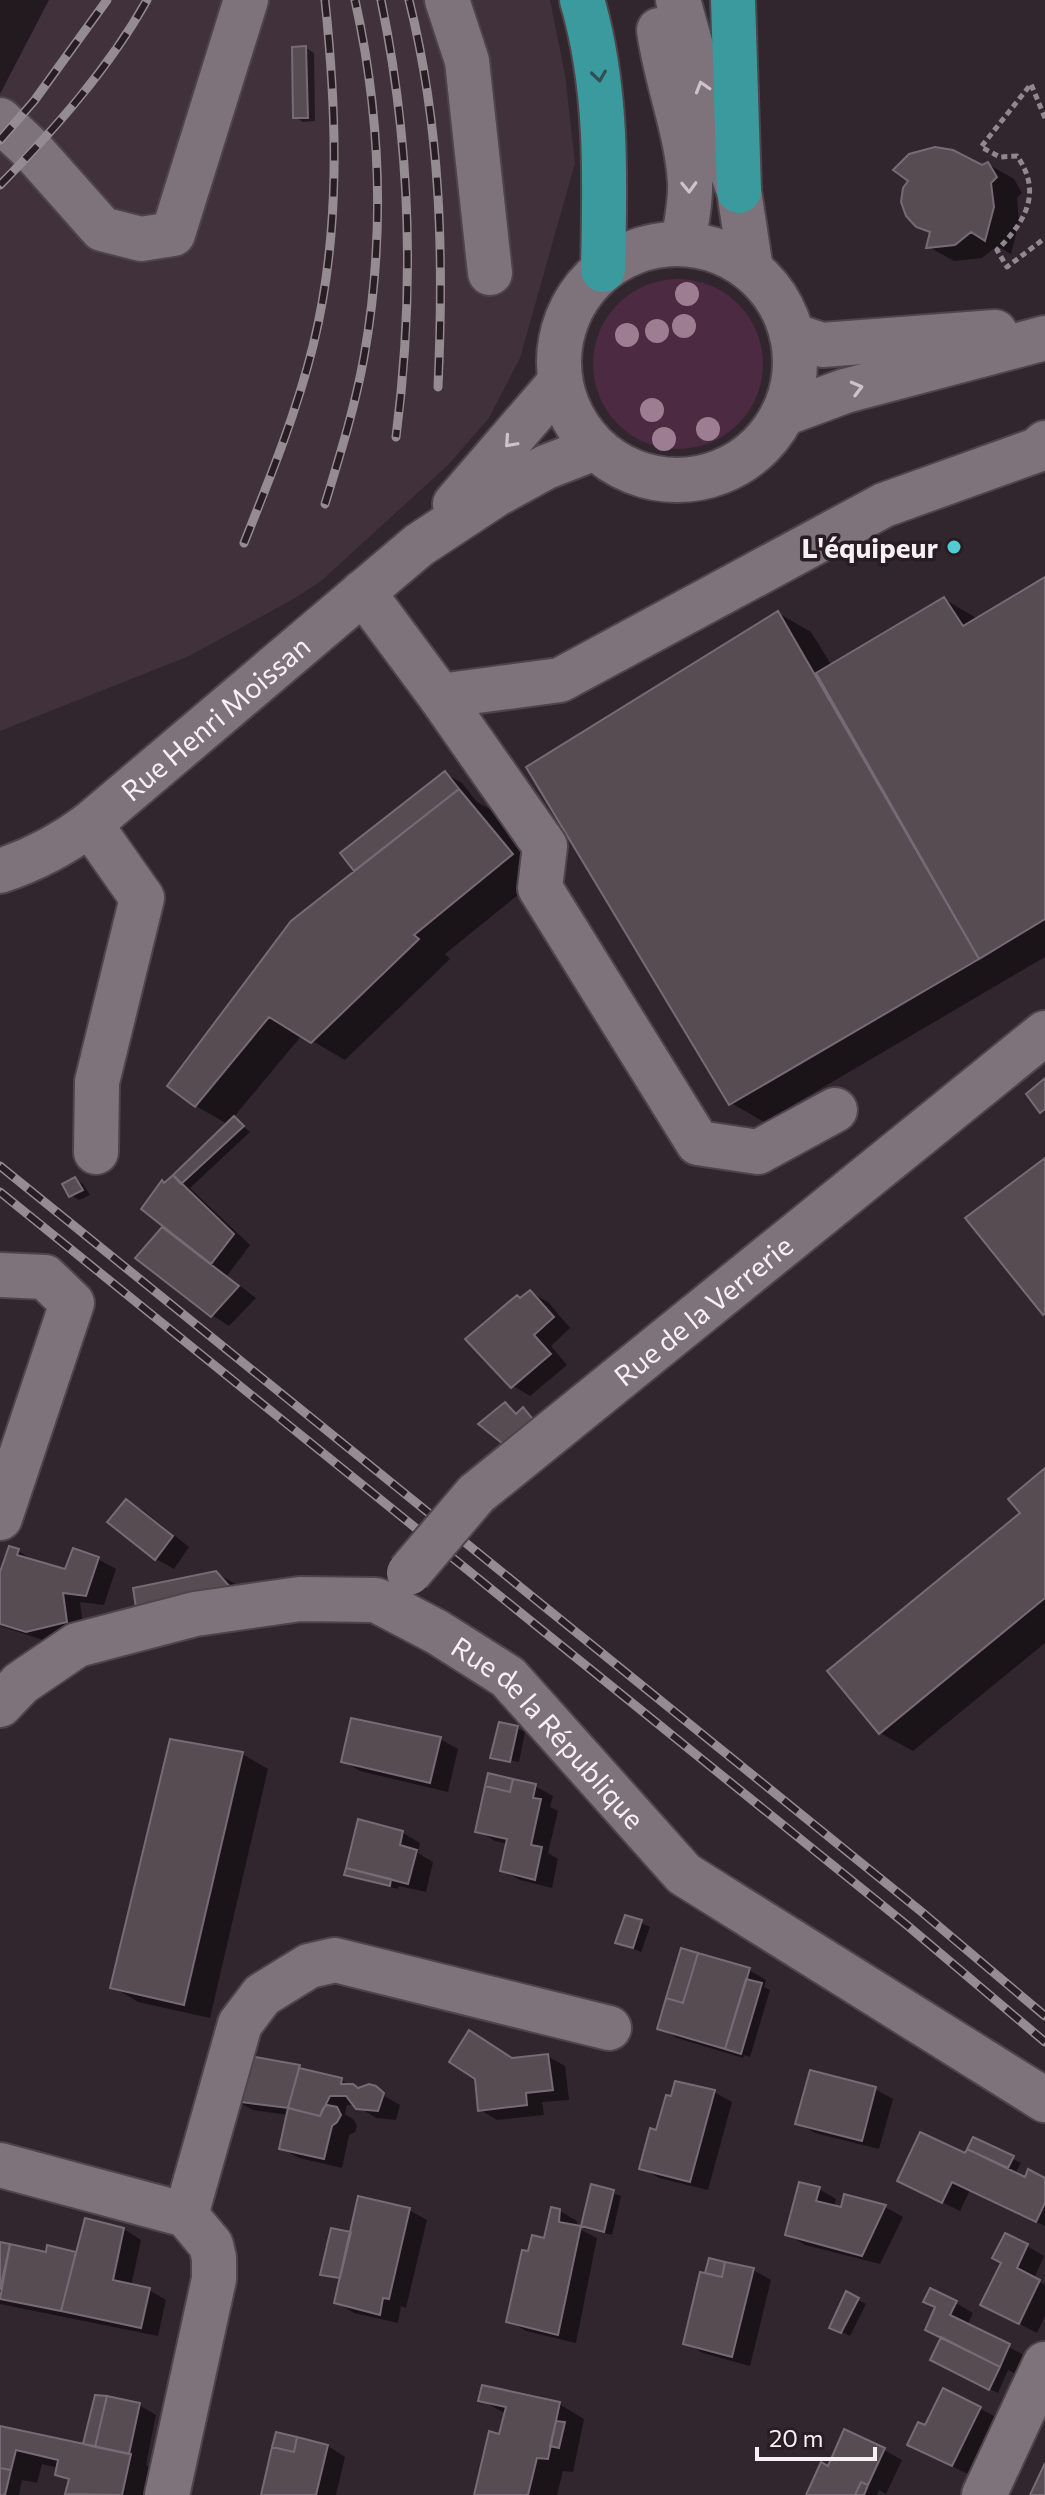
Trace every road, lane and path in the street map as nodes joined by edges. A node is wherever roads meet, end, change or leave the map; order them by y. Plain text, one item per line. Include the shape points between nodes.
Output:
1 (246, 0) edge
2 (447, 0) edge
3 (582, 0) edge
4 (659, 0) edge
5 (678, 0) edge
6 (733, 0) edge
7 (1045, 118) edge
8 (0, 120) edge
9 (739, 191) junction
10 (1045, 238) edge
11 (683, 244) junction
12 (603, 270) junction
13 (751, 270) junction
14 (490, 273) dead end
15 (1045, 329) edge
16 (792, 335) junction
17 (1045, 338) edge
18 (560, 382) junction
19 (783, 414) junction
20 (1045, 443) edge
21 (595, 448) junction
22 (419, 545) junction
23 (363, 592) junction
24 (440, 696) junction
25 (90, 824) junction
26 (0, 871) edge
27 (1045, 1033) edge
28 (835, 1110) dead end
29 (96, 1152) dead end
30 (0, 1275) edge
31 (0, 1518) edge
32 (376, 1600) junction
33 (0, 1705) edge
34 (609, 2028) dead end
35 (1045, 2100) edge
36 (0, 2165) edge
37 (186, 2215) junction
38 (1045, 2364) edge
39 (167, 2495) edge
40 (984, 2495) edge

1 - 8 street via 173,234 141,239 102,229
2 - 14 street via 467,61
3 -> 12 highway via 603,115
4 -> 11 street via 662,52 690,182
9 -> 5 street
6 - 9 highway
7 - 10 path via 1031,84 981,147 1000,157 1017,156 1025,167 1028,209 997,250 1007,267
9 - 13 street
11 - 12 street via 639,250
11 - 13 street via 729,256
12 - 18 street via 571,309 562,332
13 - 16 street via 777,299
15 - 16 street via 822,345
16 - 19 street via 794,375
19 -> 17 street via 845,391
18 - 21 street via 572,418
18 -> 22 street, Rue Henri Moissan
19 - 21 street via 753,452 733,466 686,480 637,473
20 - 24 street via 884,505 560,680
21 - 22 street, Rue Henri Moissan via 546,467
22 - 23 street, Rue Henri Moissan
23 - 24 street
23 - 25 street, Rue Henri Moissan
24 - 28 street via 545,846 540,888 698,1143 758,1152
25 - 26 street, Rue Henri Moissan via 58,846
25 - 29 street via 142,898 97,1082
27 - 32 street, Rue de la Verrerie, bridge via 476,1494 409,1573
30 - 31 street via 45,1277 72,1303
32 - 33 street, Rue de la République via 300,1599 195,1614 77,1645 21,1683
32 - 35 street, Rue de la République via 508,1677 684,1874
34 - 37 street via 335,1960 309,1966 262,1995 240,2024
36 - 37 street
37 - 39 street via 211,2245 214,2279
38 - 40 street

